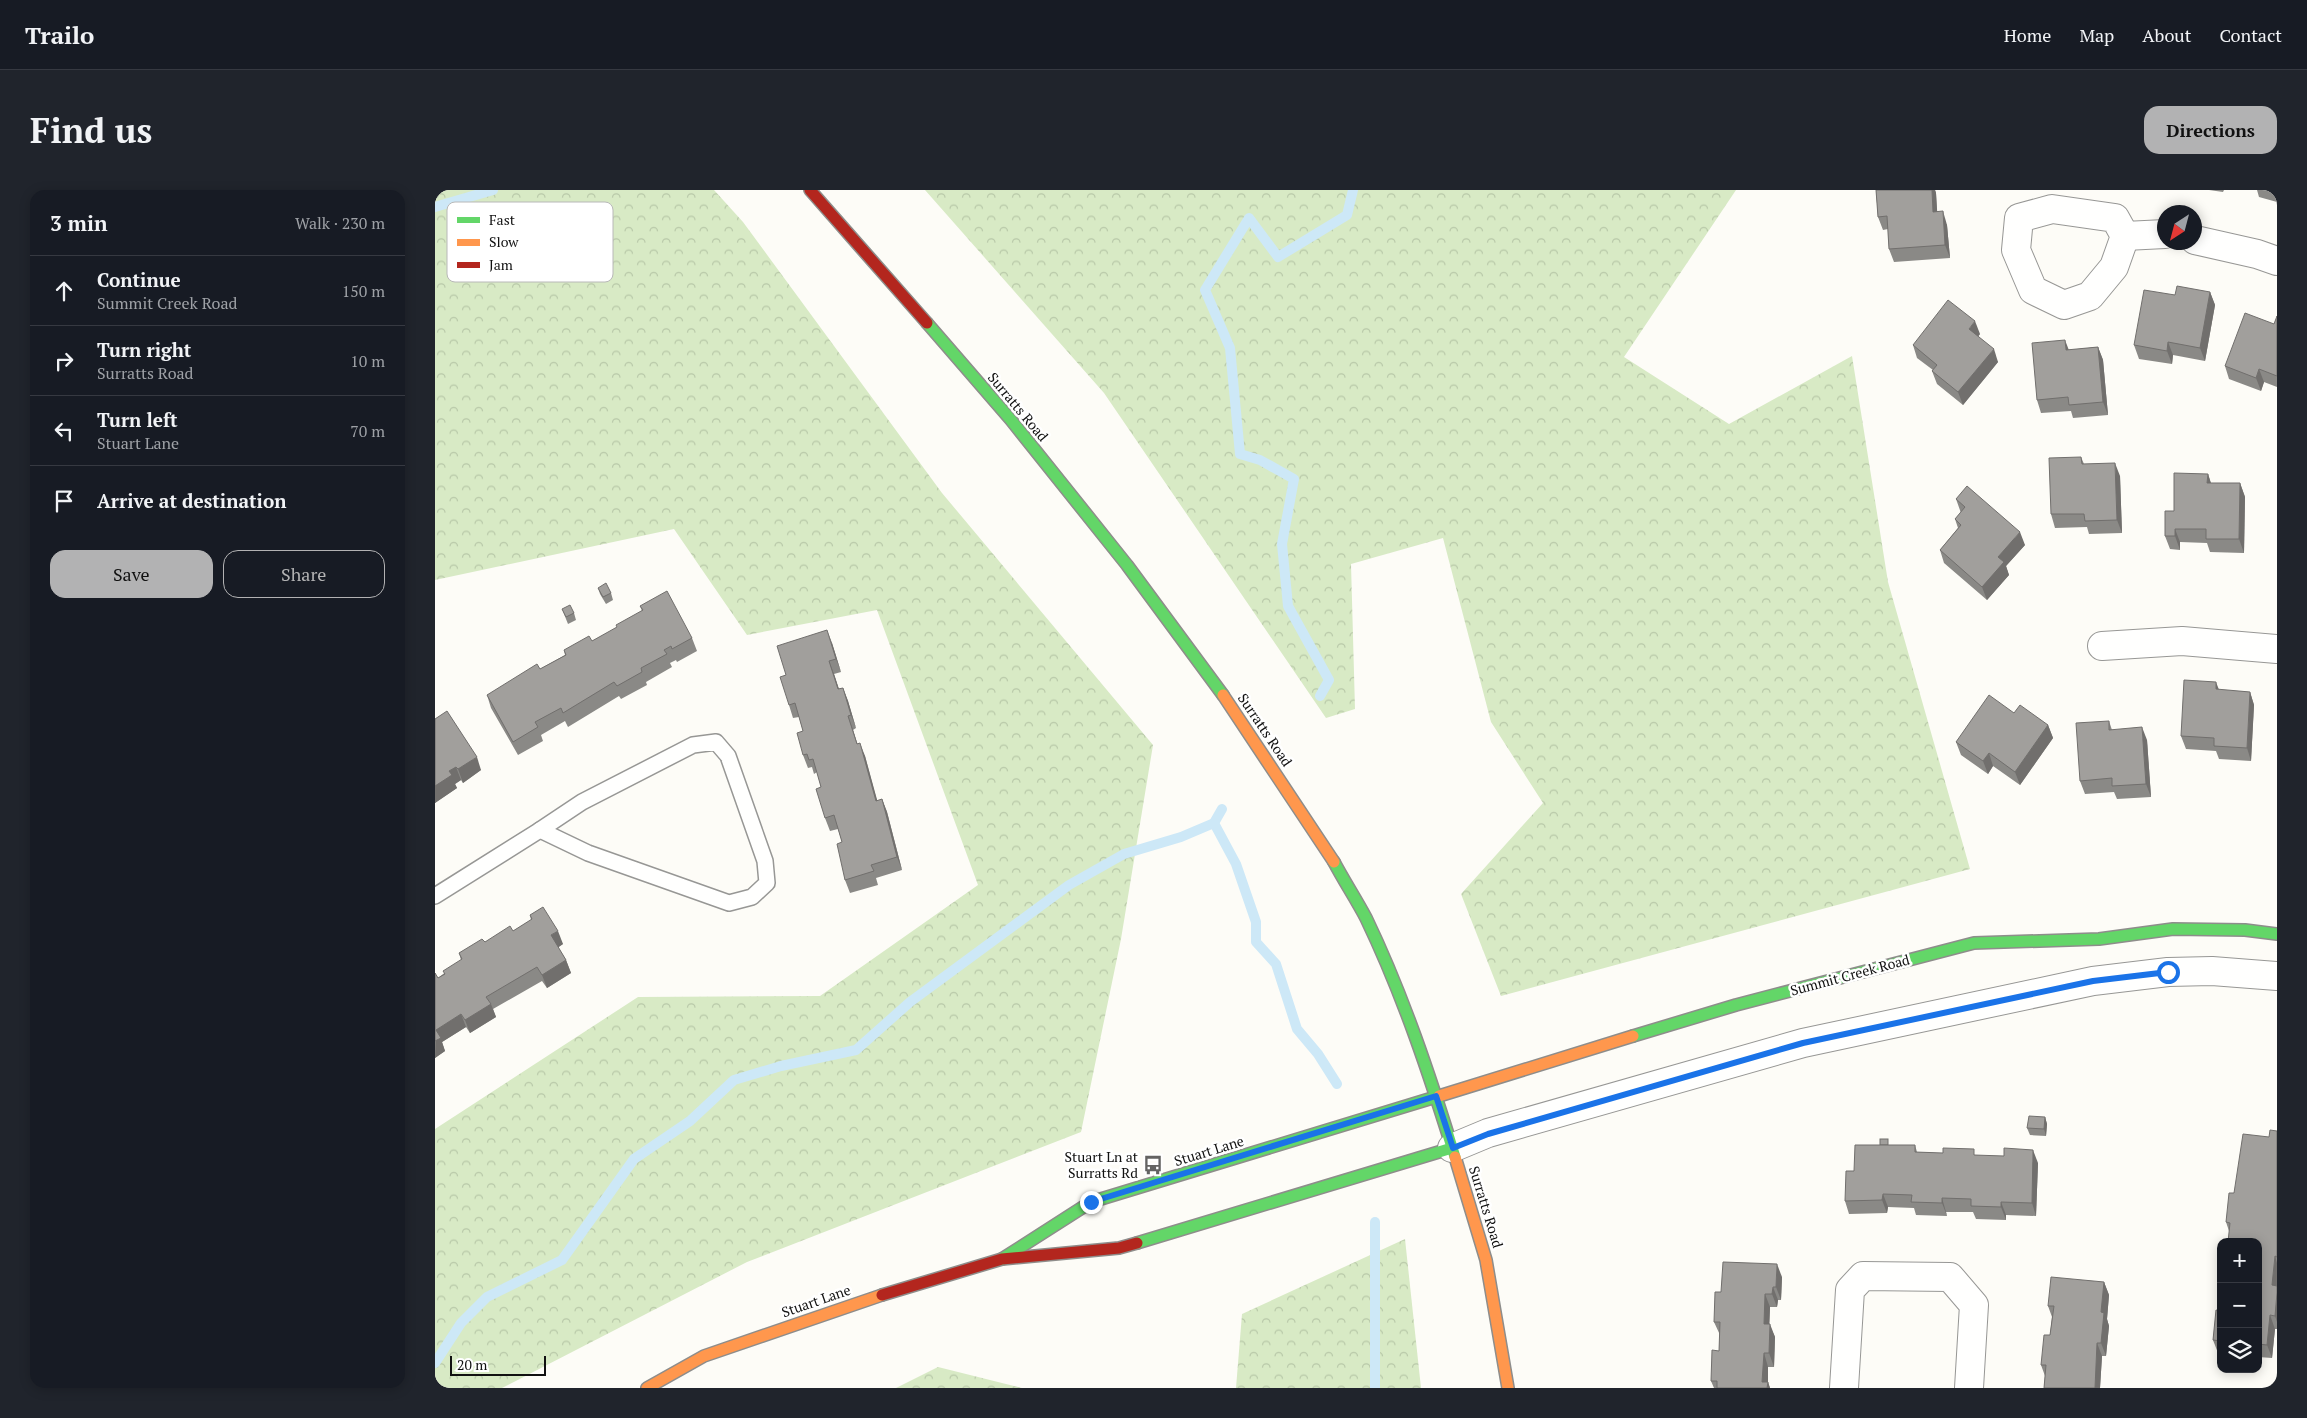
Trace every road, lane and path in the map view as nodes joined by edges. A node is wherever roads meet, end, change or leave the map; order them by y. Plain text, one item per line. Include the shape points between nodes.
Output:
1 (810, 190) edge
2 (2157, 234) edge
3 (2125, 236) dead end
4 (2202, 242) edge
5 (2277, 261) edge
6 (2102, 646) dead end
7 (2277, 649) edge
8 (540, 830) junction
9 (435, 896) edge
10 (2277, 934) edge
11 (2277, 976) edge
12 (1436, 1096) junction
13 (1453, 1148) junction
14 (1002, 1258) junction
15 (647, 1388) edge
16 (1508, 1388) edge
17 (1844, 1388) edge
18 (1969, 1388) edge

1 - 12 street, Surratts Road via 1011,420 1127,565 1227,701 1329,853 1365,917 1392,976
2 - 3 street
4 - 5 street
6 - 7 street via 2182,641
8 - 8 lane via 582,802 693,745 716,742 728,756 765,861 767,883 752,897 729,903 588,852
8 - 9 lane
10 - 12 street, Summit Creek Road via 2173,929 2099,939 1974,943 1736,1006
11 - 13 street via 2212,971 2168,972 2083,983 1803,1043 1488,1134
12 - 13 street, Surratts Road
12 - 14 street, Stuart Lane via 1091,1202
13 - 14 street, Stuart Lane via 1119,1248
13 - 16 street, Surratts Road via 1486,1260
14 - 15 street, Stuart Lane via 857,1303 704,1356
17 - 18 street via 1851,1290 1863,1276 1950,1277 1974,1305

